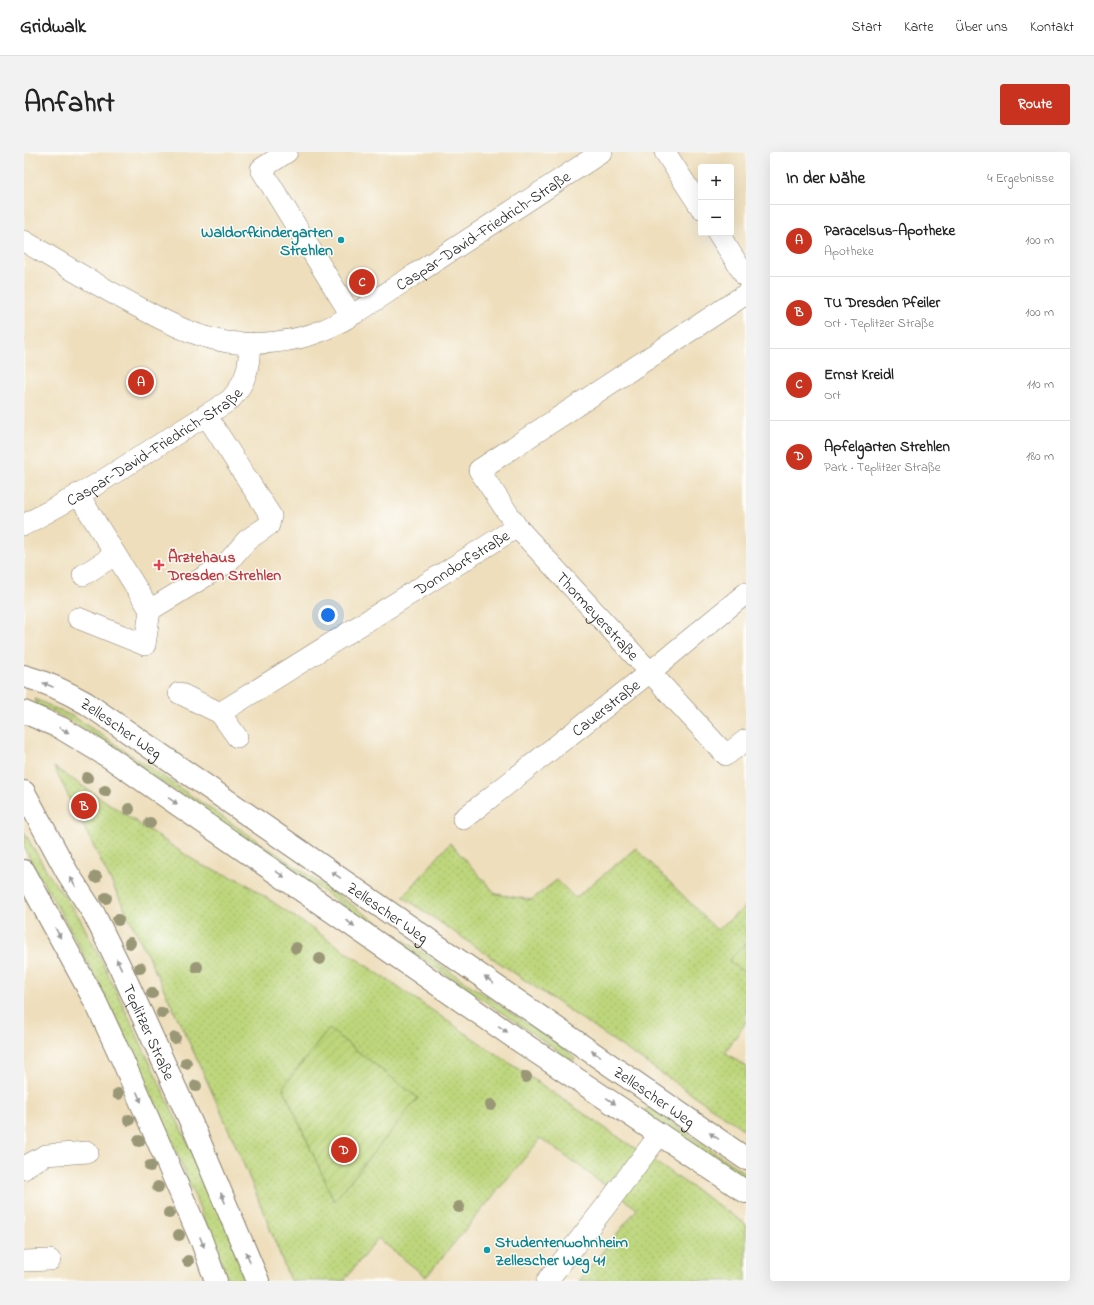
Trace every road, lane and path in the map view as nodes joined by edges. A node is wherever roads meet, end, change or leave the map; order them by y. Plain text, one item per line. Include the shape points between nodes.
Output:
1 (287, 152) edge
2 (602, 152) edge
3 (665, 152) edge
4 (698, 203) edge
5 (720, 236) edge
6 (24, 242) edge
7 (746, 277) edge
8 (746, 294) edge
9 (350, 315) junction
10 (250, 343) junction
11 (206, 415) junction
12 (73, 497) junction
13 (24, 525) edge
14 (517, 527) junction
15 (110, 547) junction
16 (83, 576) dead end
17 (746, 593) edge
18 (150, 610) junction
19 (78, 618) dead end
20 (650, 672) junction
21 (24, 676) edge
22 (179, 693) dead end
23 (24, 712) edge
24 (220, 713) junction
25 (237, 737) dead end
26 (746, 740) edge
27 (24, 792) edge
28 (464, 819) dead end
29 (24, 871) edge
30 (660, 1134) junction
31 (88, 1152) dead end
32 (746, 1159) edge
33 (24, 1169) edge
34 (746, 1192) edge
35 (50, 1260) dead end
36 (24, 1261) edge
37 (216, 1281) edge
38 (258, 1281) edge
39 (547, 1281) edge

1 - 9 street via 261,169
2 - 9 street, Caspar-David-Friedrich-Straße
3 - 4 street
5 - 7 street
6 - 10 street, Caspar-David-Friedrich-Straße via 109,292 171,324 227,342
8 - 14 street, Donndorfstraße via 479,470
9 - 10 street, Caspar-David-Friedrich-Straße via 321,331 271,343
10 - 11 street, Caspar-David-Friedrich-Straße via 246,376 240,389 230,400
11 - 12 street, Caspar-David-Friedrich-Straße
11 - 18 street via 271,516 269,525 247,540 227,563
12 - 13 street, Caspar-David-Friedrich-Straße
12 - 15 street via 82,523
14 - 20 street, Thormeyerstraße
14 - 24 street, Donndorfstraße
15 - 16 street
15 - 18 street
17 - 20 street, Cauerstraße
18 - 19 street via 145,645
20 - 26 street, Thormeyerstraße via 726,755
20 - 28 street, Cauerstraße
32 -> 21 main road, Zellescher Weg via 86,703
22 - 24 street
23 -> 30 main road, Zellescher Weg via 61,728 109,757 512,1036
24 - 25 street
38 -> 27 main road, Teplitzer Straße via 195,1131 121,969 94,914 67,872
29 -> 37 main road via 96,1003 202,1242
30 - 34 main road, Zellescher Weg
30 - 39 street, Zellescher Weg
31 - 33 street via 46,1156
35 - 36 street

